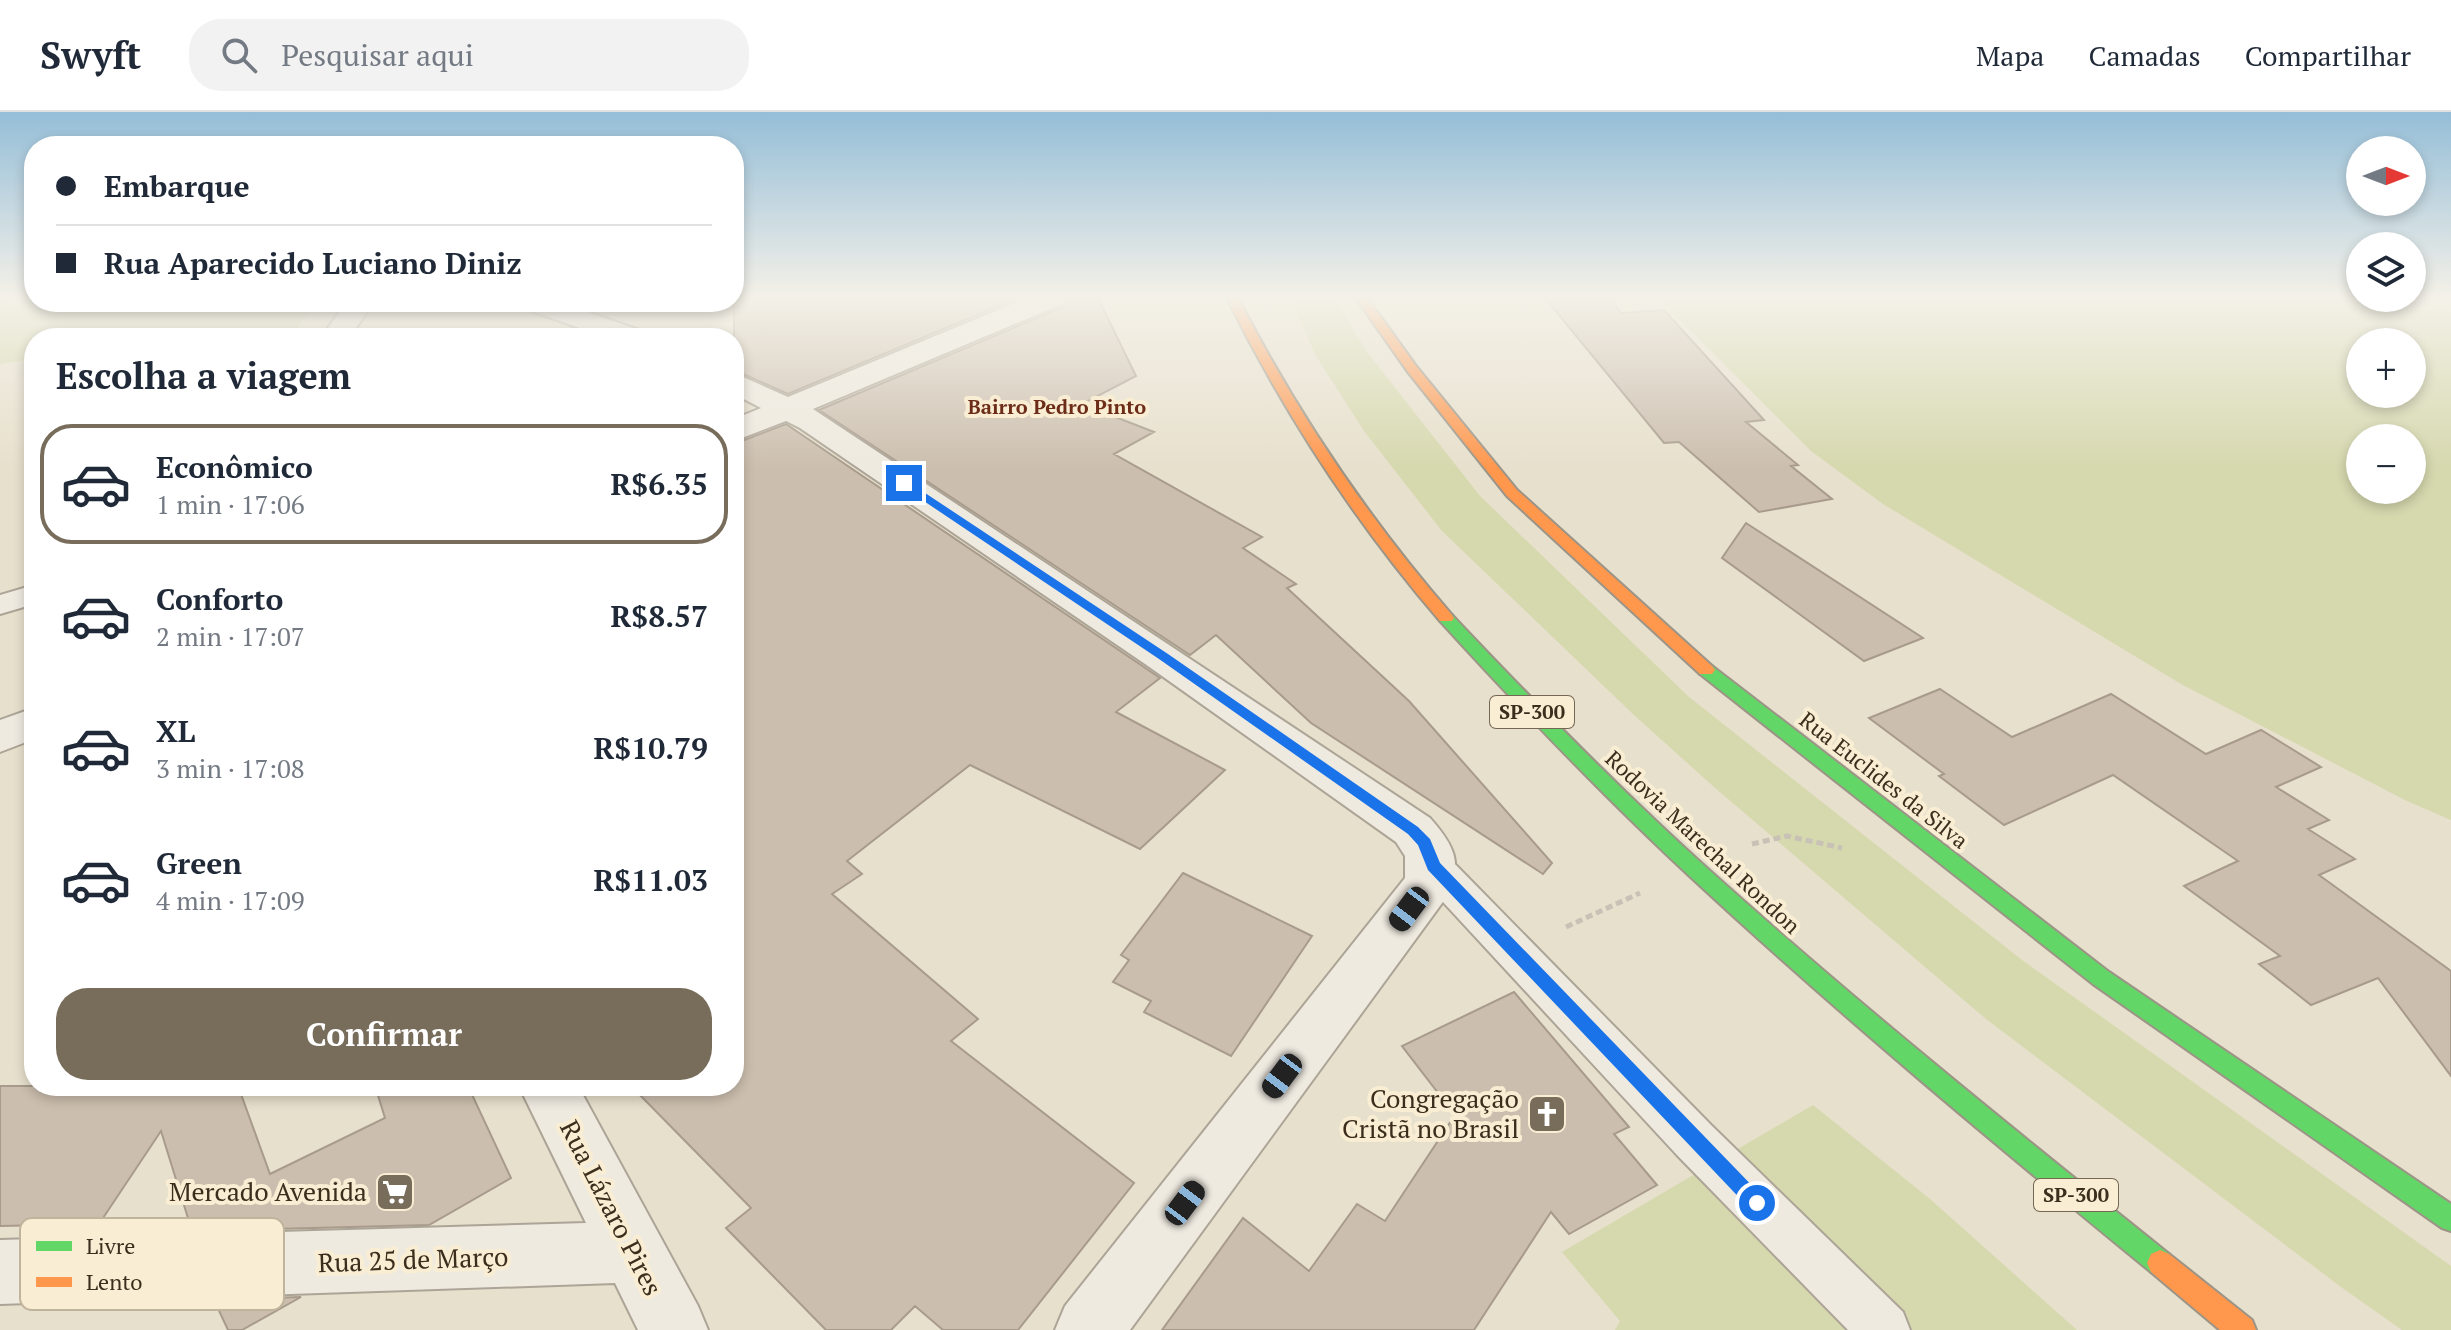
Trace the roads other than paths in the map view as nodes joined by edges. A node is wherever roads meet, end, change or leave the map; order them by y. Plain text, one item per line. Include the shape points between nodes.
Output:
1 (918, 355) edge
2 (1258, 355) edge
3 (1402, 355) edge
4 (744, 387) edge
5 (788, 410) junction
6 (744, 427) edge
7 (24, 597) edge
8 (0, 605) edge
9 (24, 726) edge
10 (0, 737) edge
11 (1433, 866) junction
12 (553, 1096) edge
13 (2451, 1219) edge
14 (634, 1252) junction
15 (284, 1263) edge
16 (20, 1271) edge
17 (0, 1272) edge
18 (674, 1330) edge
19 (1089, 1330) edge
20 (1884, 1330) edge
21 (2242, 1330) edge

1 - 5 street
2 - 21 main road, Rodovia Marechal Rondon / SP-300 via 1334,480 1400,566 1518,698 1692,871 1909,1060
3 - 13 main road, Rua Euclides da Silva via 1512,493 1728,690 2101,978
4 - 5 street
5 - 6 street
5 - 11 street via 1163,657 1401,822 1425,843
7 - 8 lane
9 - 10 street
11 - 19 street via 1427,886
11 - 20 lane
12 - 14 street, Rua Lázaro Pires
14 - 15 street, Rua 25 de Março
14 - 18 street, Rua Lázaro Pires
16 - 17 street, Rua 25 de Março

